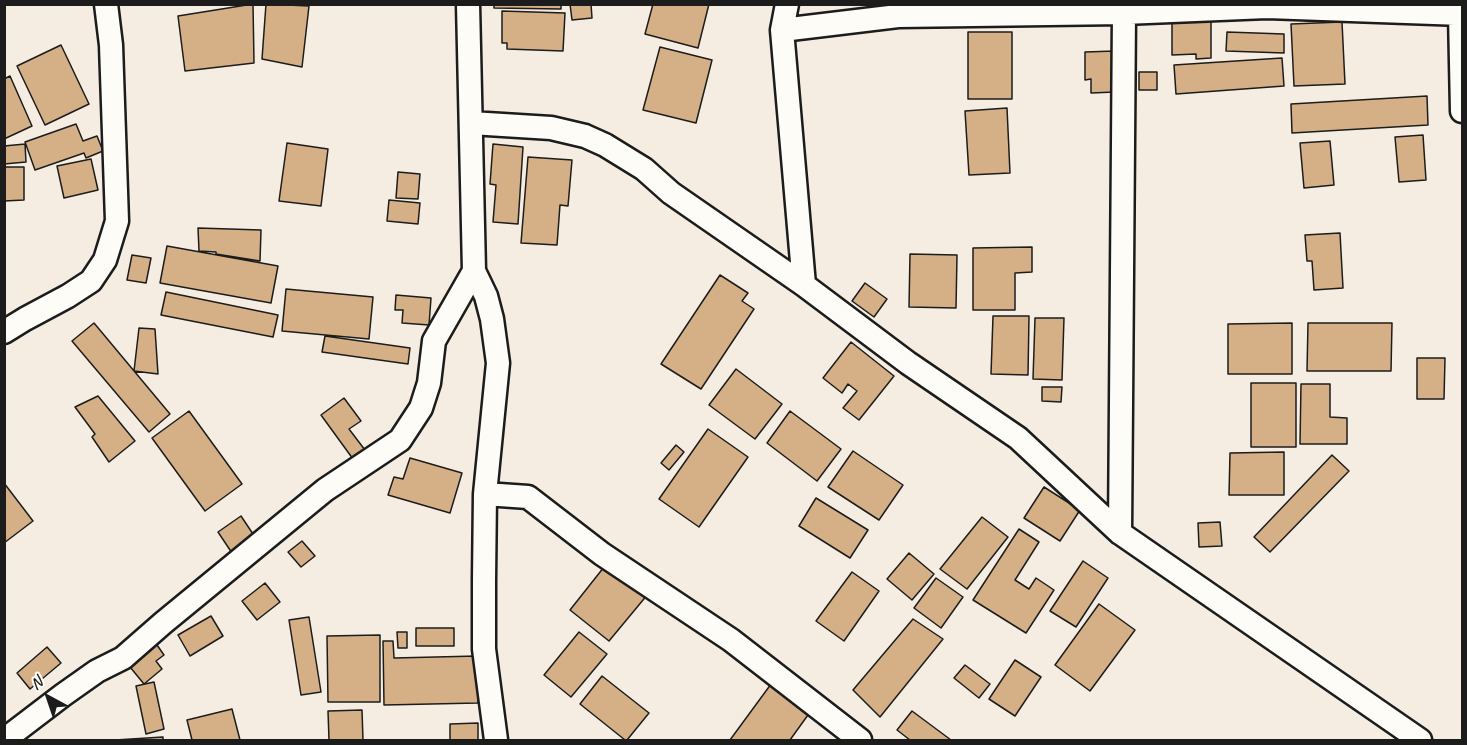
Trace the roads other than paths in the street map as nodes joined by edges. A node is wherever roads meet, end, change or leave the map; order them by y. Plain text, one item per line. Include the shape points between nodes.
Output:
1 (105, 4) edge
2 (468, 4) edge
3 (787, 4) edge
4 (1125, 13) junction
5 (1461, 14) edge
6 (782, 30) junction
7 (1462, 111) edge
8 (471, 123) junction
9 (474, 271) junction
10 (804, 285) junction
11 (4, 332) edge
12 (485, 494) junction
13 (1120, 532) junction
14 (4, 740) edge
15 (496, 741) edge
16 (860, 741) edge
17 (1420, 741) edge

1 - 11 street via 111,45 117,221 105,260 91,281
2 - 8 street
3 - 6 street
4 - 5 street via 1266,7
4 - 6 street via 898,16
4 - 13 street
5 - 7 street
6 - 10 street
8 - 9 street
8 - 10 street via 551,128 605,145 644,168 671,193
9 - 12 street via 486,296 498,363
9 - 14 street via 434,341 421,408 400,440 325,490 123,658 97,671
10 - 13 street via 1018,438
12 - 15 street via 484,649
12 - 16 street via 528,497 602,554 731,640
13 - 17 street

